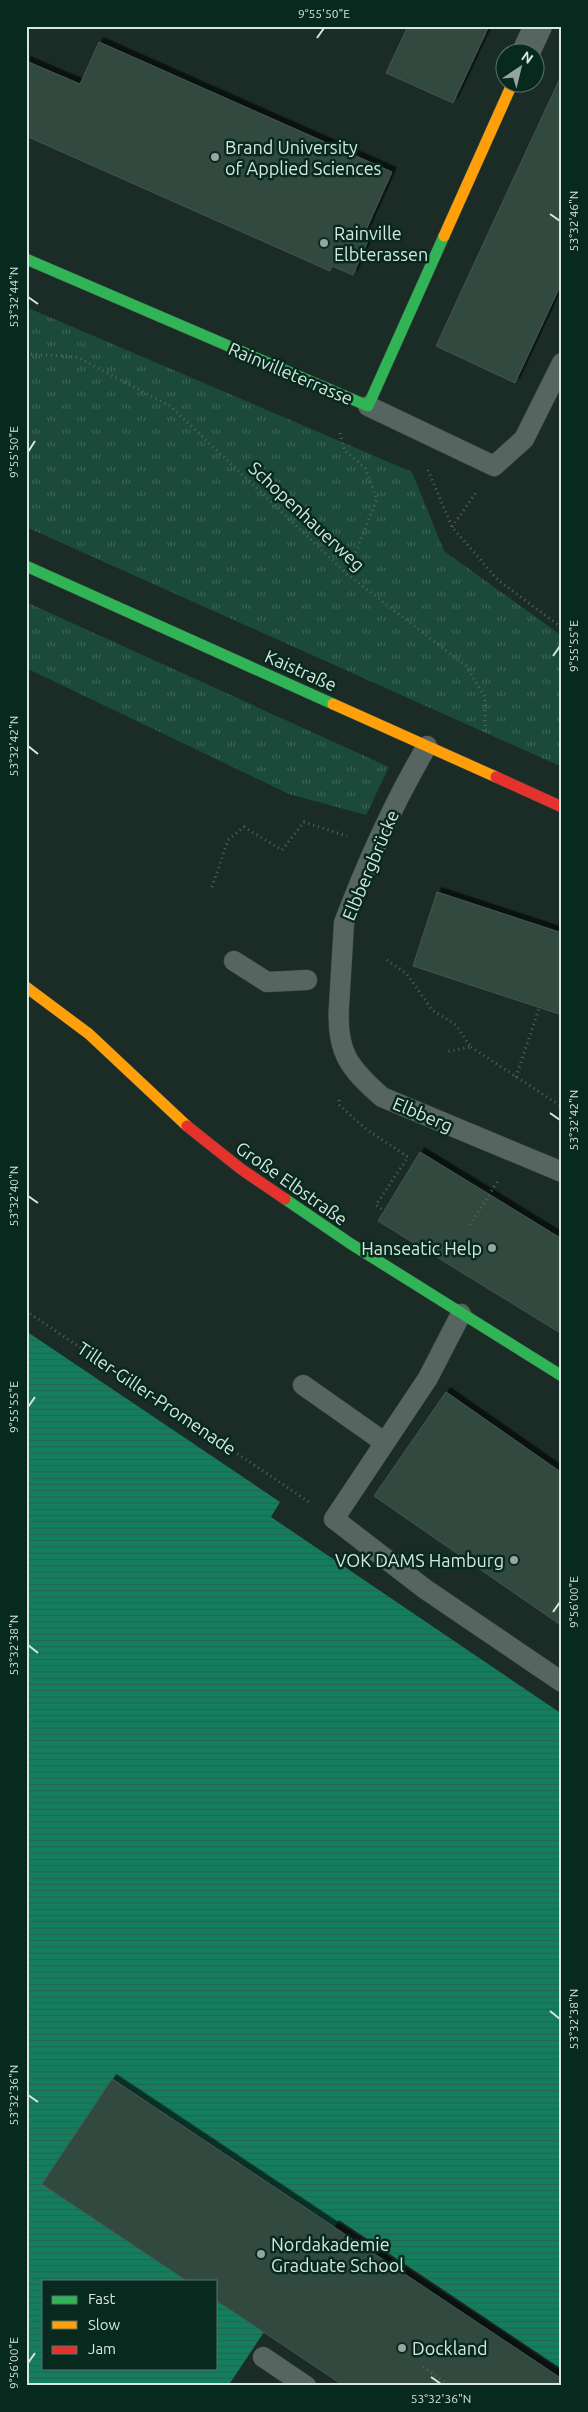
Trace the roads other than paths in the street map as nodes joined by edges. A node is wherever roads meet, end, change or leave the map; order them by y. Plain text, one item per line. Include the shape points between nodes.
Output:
1 (538, 26) edge
2 (531, 42) edge
3 (509, 92) edge
4 (26, 259) edge
5 (562, 363) edge
6 (368, 406) junction
7 (26, 566) edge
8 (427, 746) junction
9 (562, 807) edge
10 (234, 961) dead end
11 (308, 980) dead end
12 (26, 987) edge
13 (338, 1006) joint
14 (562, 1172) edge
15 (461, 1314) junction
16 (562, 1376) edge
17 (303, 1385) dead end
18 (384, 1442) junction
19 (562, 1682) edge
20 (263, 2357) dead end
21 (306, 2386) edge

1 - 2 street
3 - 6 street, Rainvilleterrasse
4 - 6 street, Rainvilleterrasse
5 - 6 lane via 524,440 494,466
7 - 8 street, Kaistraße
8 - 9 street, Kaistraße
8 - 13 lane, Elbbergbrücke, bridge via 404,784 344,923
10 - 11 lane via 266,982
12 - 15 street, Große Elbstraße via 88,1034 217,1152 351,1244
13 - 14 lane, Elbberg via 337,1031 346,1057 360,1078 382,1097
15 - 16 street, Große Elbstraße
15 - 18 lane via 428,1378
17 - 18 lane
18 - 19 lane via 334,1519 425,1589
20 - 21 lane

